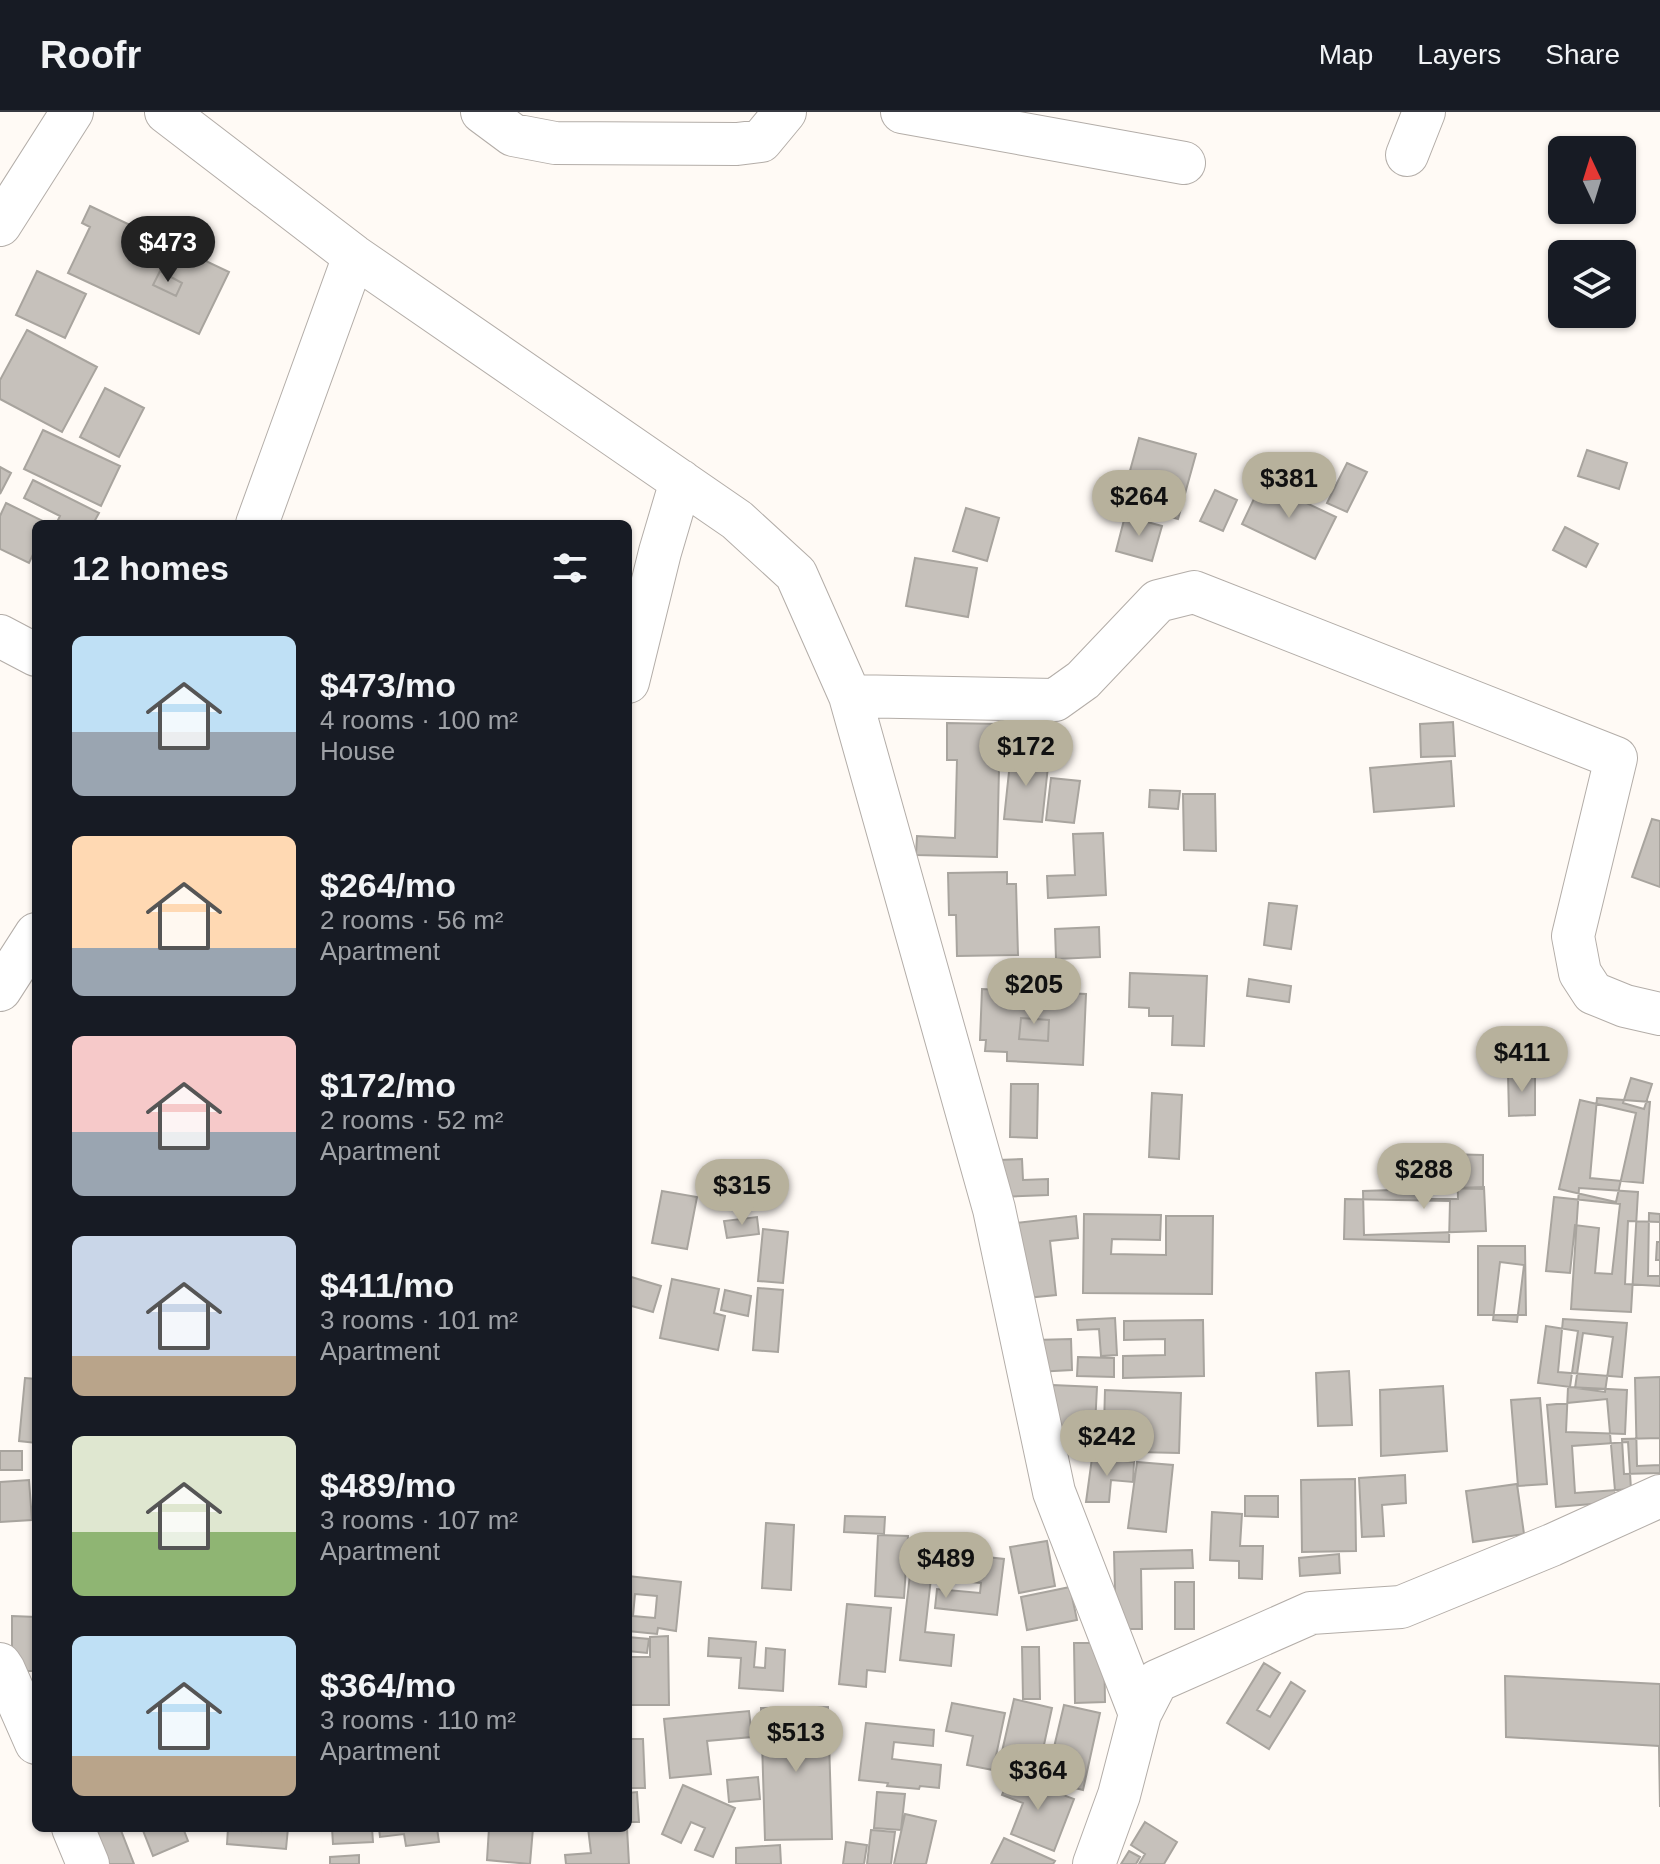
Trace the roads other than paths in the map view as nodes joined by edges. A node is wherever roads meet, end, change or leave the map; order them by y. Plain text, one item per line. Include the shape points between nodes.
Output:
1 (72, 112) edge
2 (166, 112) edge
3 (482, 112) edge
4 (785, 112) edge
5 (902, 112) edge
6 (1424, 112) edge
7 (1407, 155) dead end
8 (1184, 163) dead end
9 (0, 225) edge
10 (354, 256) junction
11 (681, 481) junction
12 (258, 520) edge
13 (0, 636) edge
14 (32, 653) edge
15 (632, 666) edge
16 (850, 696) junction
17 (32, 940) edge
18 (0, 990) edge
19 (1660, 1014) edge
20 (1660, 1496) edge
21 (0, 1664) edge
22 (1140, 1714) junction
23 (32, 1734) edge
24 (75, 1832) edge
25 (88, 1864) edge
26 (1094, 1864) edge

1 - 9 street
2 - 10 street
3 - 4 street via 513,135 555,143 692,144 761,141
5 - 8 street
6 - 7 street
10 - 11 street
10 - 12 street
11 - 15 street
11 - 16 street via 737,520 796,574
13 - 14 street
16 - 19 street via 1055,700 1083,680 1158,601 1194,592 1616,758 1573,936 1580,973 1593,993
16 - 22 street via 994,1209 1054,1492
17 - 18 street
20 - 22 street via 1401,1607 1311,1613 1157,1681
21 - 23 street
22 - 26 street
24 - 25 street

